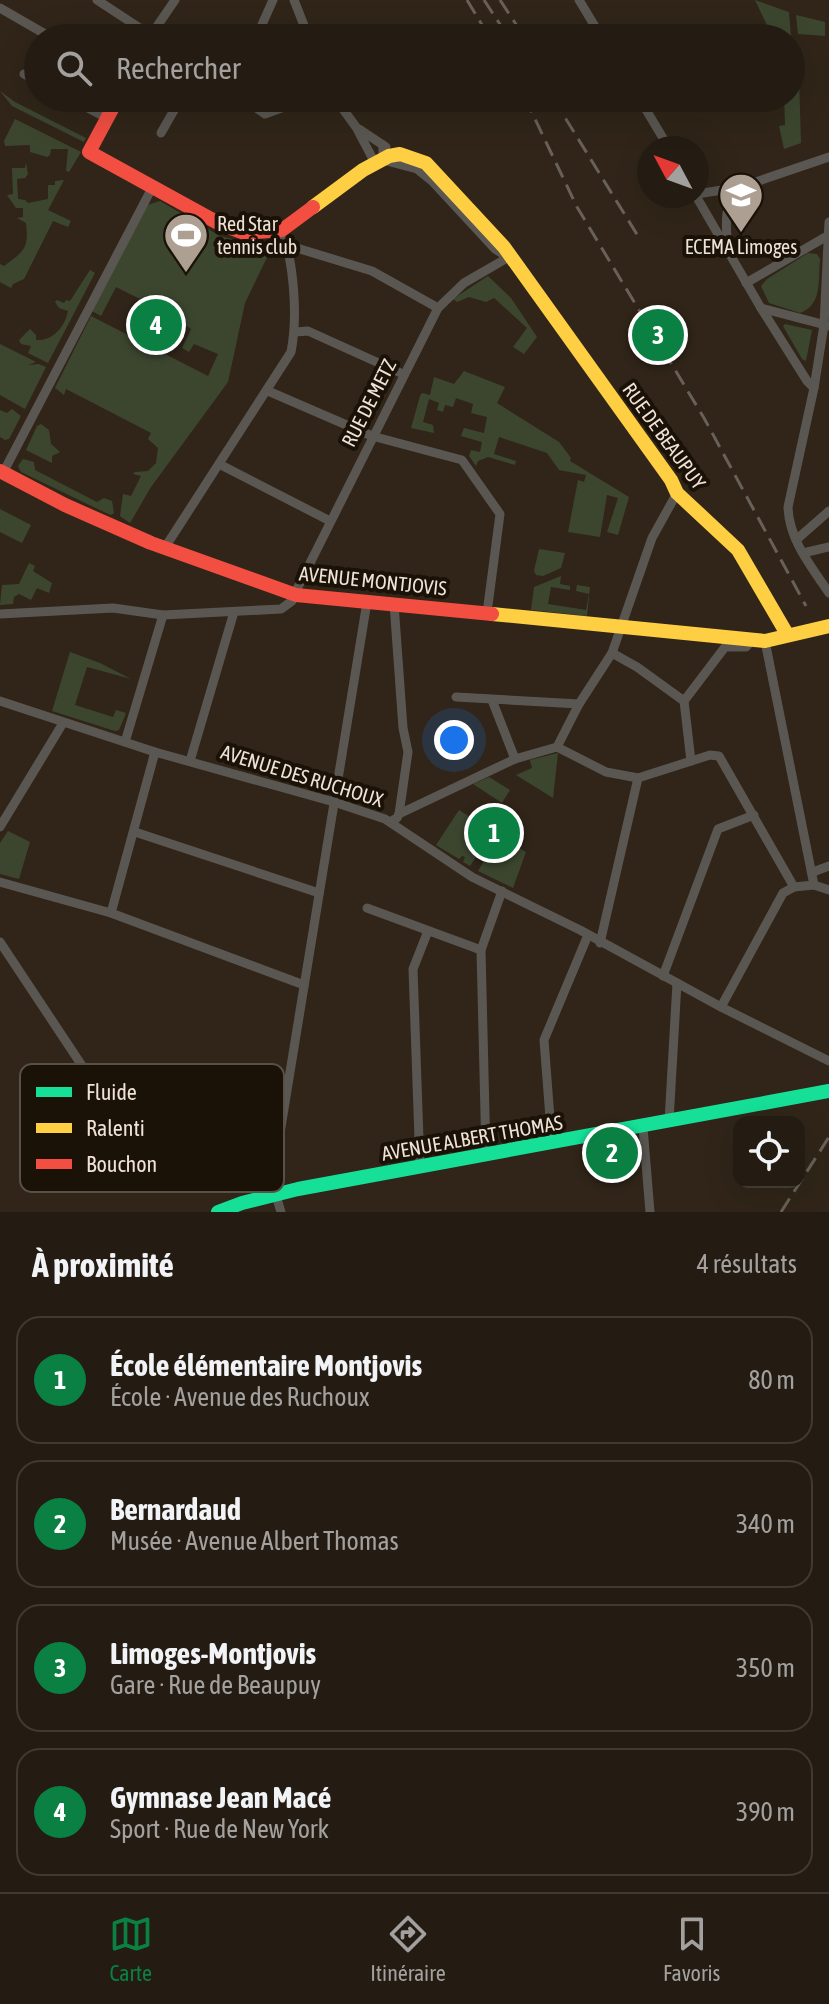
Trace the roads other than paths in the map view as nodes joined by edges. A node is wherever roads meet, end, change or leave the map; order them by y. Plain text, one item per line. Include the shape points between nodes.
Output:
1 (97, 0) edge
2 (175, 0) edge
3 (273, 0) edge
4 (294, 0) edge
5 (579, 0) edge
6 (0, 8) edge
7 (28, 24) edge
8 (133, 24) edge
9 (160, 24) edge
10 (262, 24) edge
11 (303, 24) edge
12 (594, 24) edge
13 (96, 112) edge
14 (110, 112) edge
15 (173, 112) edge
16 (345, 112) edge
17 (647, 112) edge
18 (107, 118) junction
19 (356, 127) junction
20 (161, 133) dead end
21 (662, 136) edge
22 (384, 155) junction
23 (829, 157) edge
24 (153, 186) junction
25 (741, 187) junction
26 (709, 193) edge
27 (704, 208) edge
28 (829, 222) edge
29 (828, 236) edge
30 (284, 238) junction
31 (728, 253) junction
32 (509, 257) junction
33 (746, 283) junction
34 (438, 308) junction
35 (761, 308) junction
36 (826, 325) edge
37 (295, 332) junction
38 (403, 374) junction
39 (814, 388) junction
40 (268, 391) junction
41 (372, 436) junction
42 (219, 464) junction
43 (1, 472) edge
44 (677, 493) junction
45 (829, 511) edge
46 (330, 521) junction
47 (796, 540) junction
48 (829, 547) edge
49 (164, 549) junction
50 (803, 553) junction
51 (829, 593) edge
52 (296, 595) junction
53 (367, 602) junction
54 (394, 604) junction
55 (234, 612) junction
56 (487, 613) junction
57 (5, 614) edge
58 (163, 615) junction
59 (621, 626) junction
60 (829, 626) edge
61 (787, 634) junction
62 (759, 640) junction
63 (612, 653) junction
64 (456, 697) dead end
65 (492, 700) junction
66 (0, 701) edge
67 (684, 701) junction
68 (579, 704) junction
69 (63, 723) junction
70 (125, 742) junction
71 (557, 747) junction
72 (155, 752) junction
73 (515, 759) junction
74 (190, 761) junction
75 (691, 761) junction
76 (638, 778) junction
77 (334, 802) junction
78 (399, 814) junction
79 (3, 815) edge
80 (754, 815) junction
81 (390, 822) junction
82 (0, 827) edge
83 (135, 832) junction
84 (829, 866) edge
85 (813, 872) junction
86 (0, 882) edge
87 (814, 885) junction
88 (794, 887) junction
89 (829, 890) edge
90 (502, 891) junction
91 (319, 893) junction
92 (367, 908) dead end
93 (111, 913) junction
94 (428, 931) junction
95 (588, 935) junction
96 (0, 942) edge
97 (600, 943) junction
98 (481, 950) junction
99 (663, 976) junction
100 (677, 983) junction
101 (304, 985) junction
102 (721, 1007) junction
103 (829, 1061) edge
104 (81, 1064) edge
105 (827, 1093) edge
106 (284, 1110) edge
107 (669, 1121) junction
108 (643, 1127) junction
109 (552, 1144) junction
110 (486, 1155) junction
111 (420, 1167) junction
112 (275, 1194) junction
113 (218, 1212) edge
114 (281, 1212) edge
115 (650, 1212) edge

1 - 8 street
2 - 9 street
3 - 10 street
4 - 11 street
5 - 12 street
6 - 7 street
13 - 18 street
14 - 18 street
15 - 20 street
16 - 19 street
17 - 21 street
18 - 24 street via 89,152
19 - 22 street
19 - 22 street
22 - 30 street
22 - 32 street, RUE DE BEAUPUY via 416,158 437,172
23 - 25 street
24 - 30 street via 220,224
24 - 43 street
25 - 26 street
25 - 31 street via 727,205
27 - 31 street
28 - 29 street
29 - 33 street
29 - 36 street
30 - 34 street via 372,271
30 - 37 street
31 - 33 street
32 - 34 street, RUE DE METZ via 464,283
32 - 44 street, RUE DE BEAUPUY
33 - 35 street
34 - 38 street, RUE DE METZ
35 - 36 street
35 - 39 street
36 - 39 street
37 - 38 street via 308,331
37 - 40 street via 291,352
38 - 41 street, RUE DE METZ
39 - 47 street via 788,507
40 - 41 street
40 - 42 street
41 - 46 street, RUE DE METZ
41 - 56 street via 462,460 500,514
42 - 46 street
42 - 49 street
43 - 49 street, AVENUE MONTJOVIS
44 - 59 street via 652,538
44 - 61 street, RUE DE BEAUPUY via 738,550
45 - 47 street
46 - 52 street, RUE DE METZ
47 - 50 street
48 - 50 street
49 - 52 street, AVENUE MONTJOVIS
50 - 51 street
52 - 53 street, AVENUE MONTJOVIS
52 - 55 street via 281,609
53 - 54 street, AVENUE MONTJOVIS
53 - 77 street
54 - 56 street, AVENUE MONTJOVIS
54 - 78 street via 408,752
55 - 58 street
55 - 74 street
56 - 59 street, AVENUE MONTJOVIS
57 - 58 street via 113,608
58 - 70 street
59 - 62 street, AVENUE MONTJOVIS
59 - 63 street
60 - 61 street
61 - 62 street
62 - 67 street via 746,647 725,647
62 - 85 street
63 - 67 street
63 - 68 street
64 - 65 street
65 - 68 street
65 - 73 street
66 - 69 street, AVENUE DES RUCHOUX
67 - 75 street
68 - 71 street
69 - 70 street, AVENUE DES RUCHOUX
69 - 79 street
70 - 72 street, AVENUE DES RUCHOUX
71 - 73 street
71 - 76 street via 606,772
72 - 74 street, AVENUE DES RUCHOUX
72 - 83 street
73 - 78 street
74 - 77 street, AVENUE DES RUCHOUX
75 - 76 street
75 - 80 street via 719,756
76 - 97 street
77 - 81 street, AVENUE DES RUCHOUX
77 - 91 street
78 - 81 street
79 - 82 street
80 - 88 street
80 - 99 street via 718,829
81 - 90 street, AVENUE DES RUCHOUX
83 - 91 street
83 - 93 street
84 - 85 street
85 - 87 street
86 - 93 street
87 - 88 street
87 - 89 street
88 - 102 street via 783,893
90 - 95 street, AVENUE DES RUCHOUX
90 - 98 street
91 - 101 street
92 - 94 street
93 - 101 street
94 - 98 street
94 - 111 street via 413,969
95 - 97 street, AVENUE DES RUCHOUX
95 - 109 street via 544,1040
96 - 104 street
97 - 99 street, AVENUE DES RUCHOUX
98 - 110 street
99 - 100 street, AVENUE DES RUCHOUX
100 - 102 street, AVENUE DES RUCHOUX
100 - 107 street
101 - 106 street
102 - 103 street, AVENUE DES RUCHOUX
105 - 107 street, AVENUE ALBERT THOMAS
107 - 108 street, AVENUE ALBERT THOMAS
108 - 109 street, AVENUE ALBERT THOMAS
108 - 115 street
109 - 110 street, AVENUE ALBERT THOMAS
110 - 111 street, AVENUE ALBERT THOMAS
111 - 112 street, AVENUE ALBERT THOMAS
112 - 113 street, AVENUE ALBERT THOMAS
112 - 114 street

